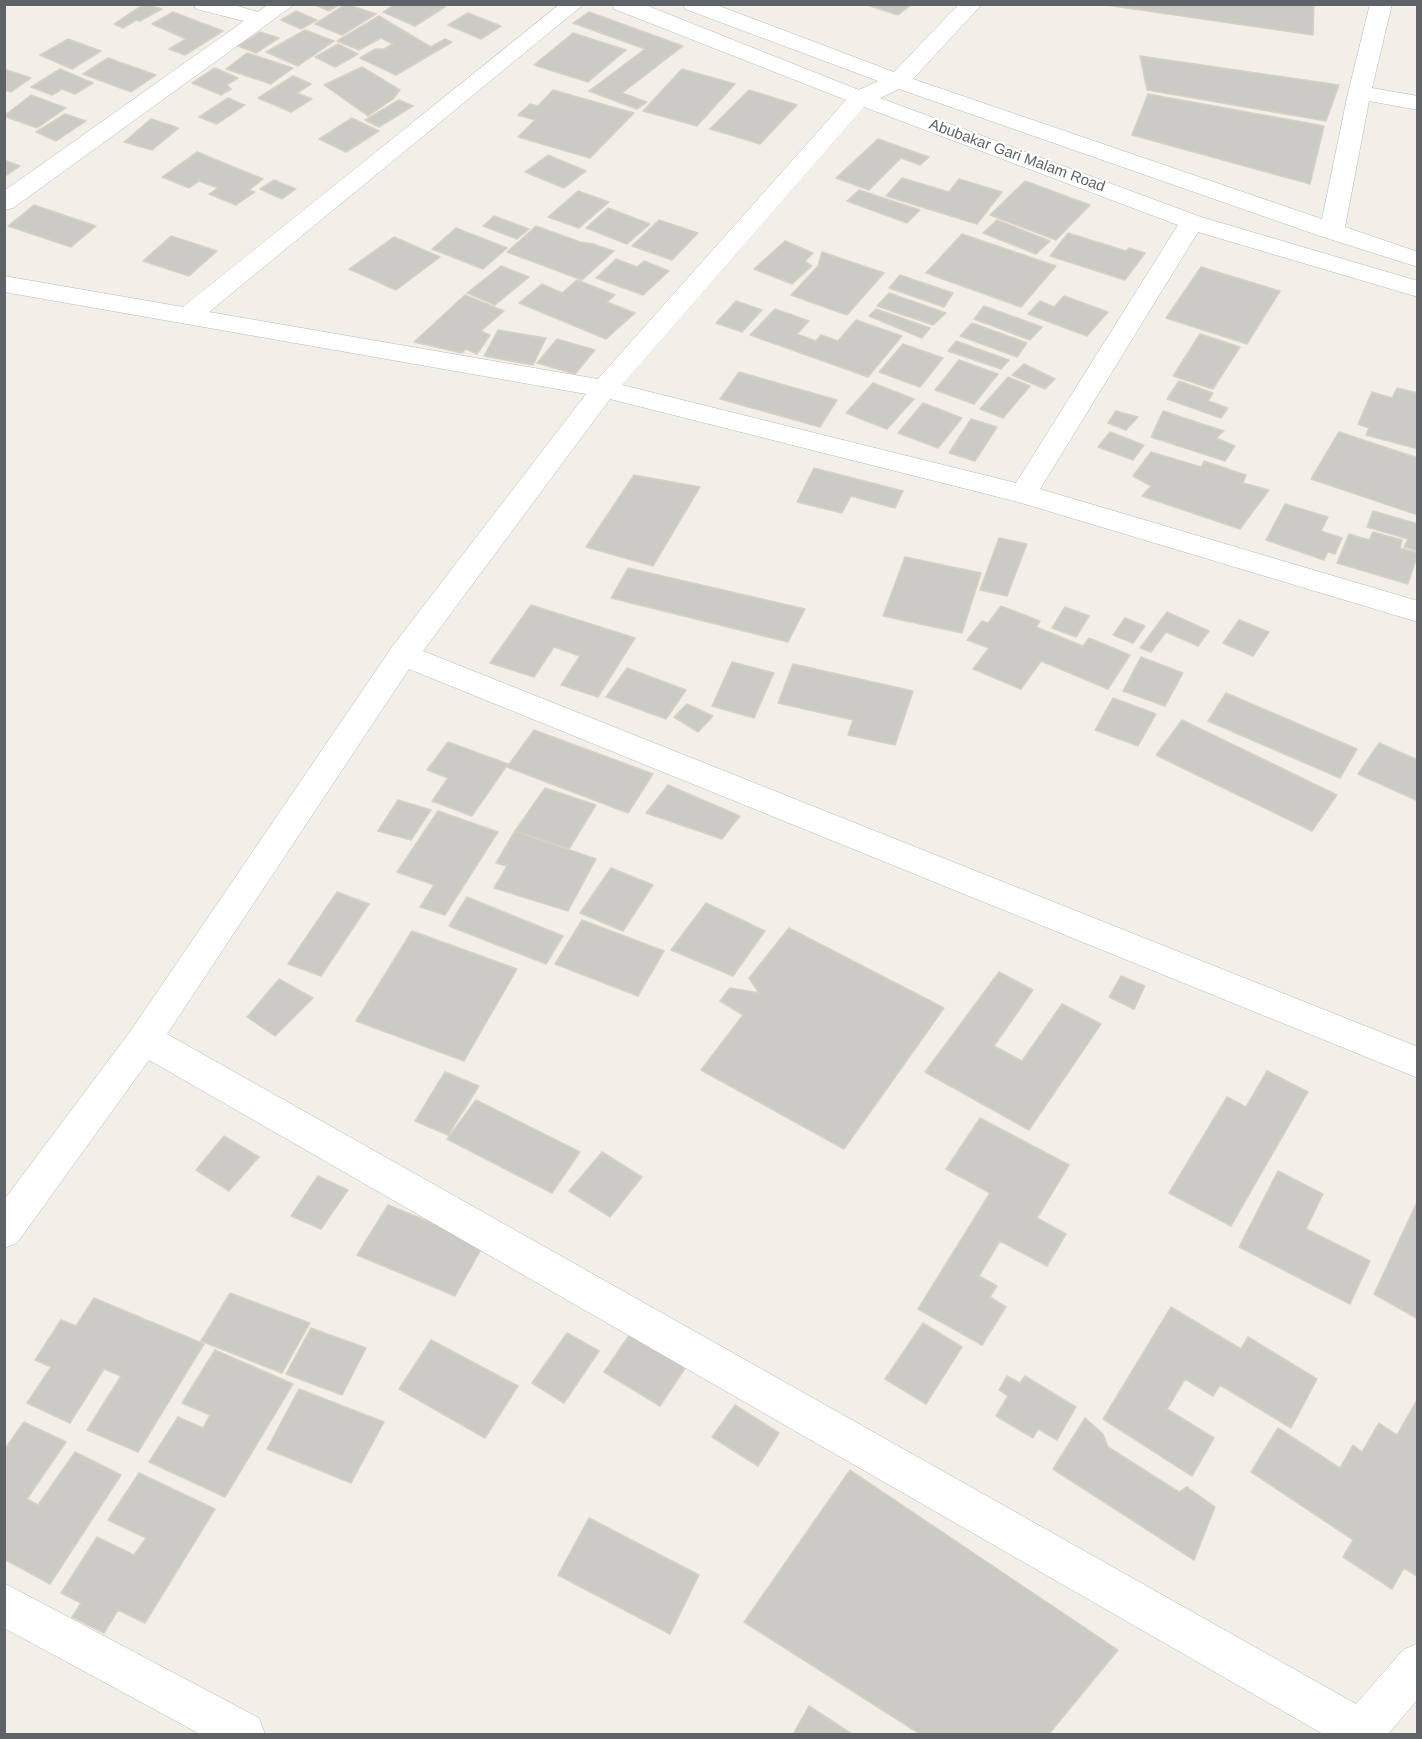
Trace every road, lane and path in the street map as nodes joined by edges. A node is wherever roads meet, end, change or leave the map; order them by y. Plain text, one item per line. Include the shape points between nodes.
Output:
1 (204, 4) edge
2 (285, 4) edge
3 (574, 4) edge
4 (622, 4) edge
5 (693, 4) edge
6 (972, 4) edge
7 (1381, 4) edge
8 (261, 19) junction
9 (898, 81) junction
10 (1359, 93) junction
11 (860, 98) junction
12 (1418, 103) edge
13 (4, 203) edge
14 (1192, 222) junction
15 (1332, 232) junction
16 (1418, 260) edge
17 (4, 284) edge
18 (1418, 289) edge
19 (187, 317) junction
20 (604, 389) junction
21 (1023, 494) junction
22 (1418, 612) edge
23 (404, 655) junction
24 (144, 1039) junction
25 (1418, 1063) edge
26 (4, 1232) edge
27 (4, 1604) edge
28 (1418, 1665) edge
29 (1361, 1733) edge
30 (243, 1734) edge

1 - 8 street
2 - 8 street
3 - 19 street
4 - 11 street, Abubakar Gari Malam Road
5 - 9 street
6 - 9 street
7 - 10 street
8 - 13 street
9 - 11 street
9 - 15 street
10 - 12 street
10 - 15 street
11 - 14 street, Abubakar Gari Malam Road
11 - 20 street
14 - 18 street, Abubakar Gari Malam Road
14 - 21 street
15 - 16 street
17 - 19 street
19 - 20 street
20 - 21 street
20 - 23 street
21 - 22 street
23 - 24 street
23 - 25 street
24 - 26 street
24 - 29 street
27 - 30 street
28 - 29 street

